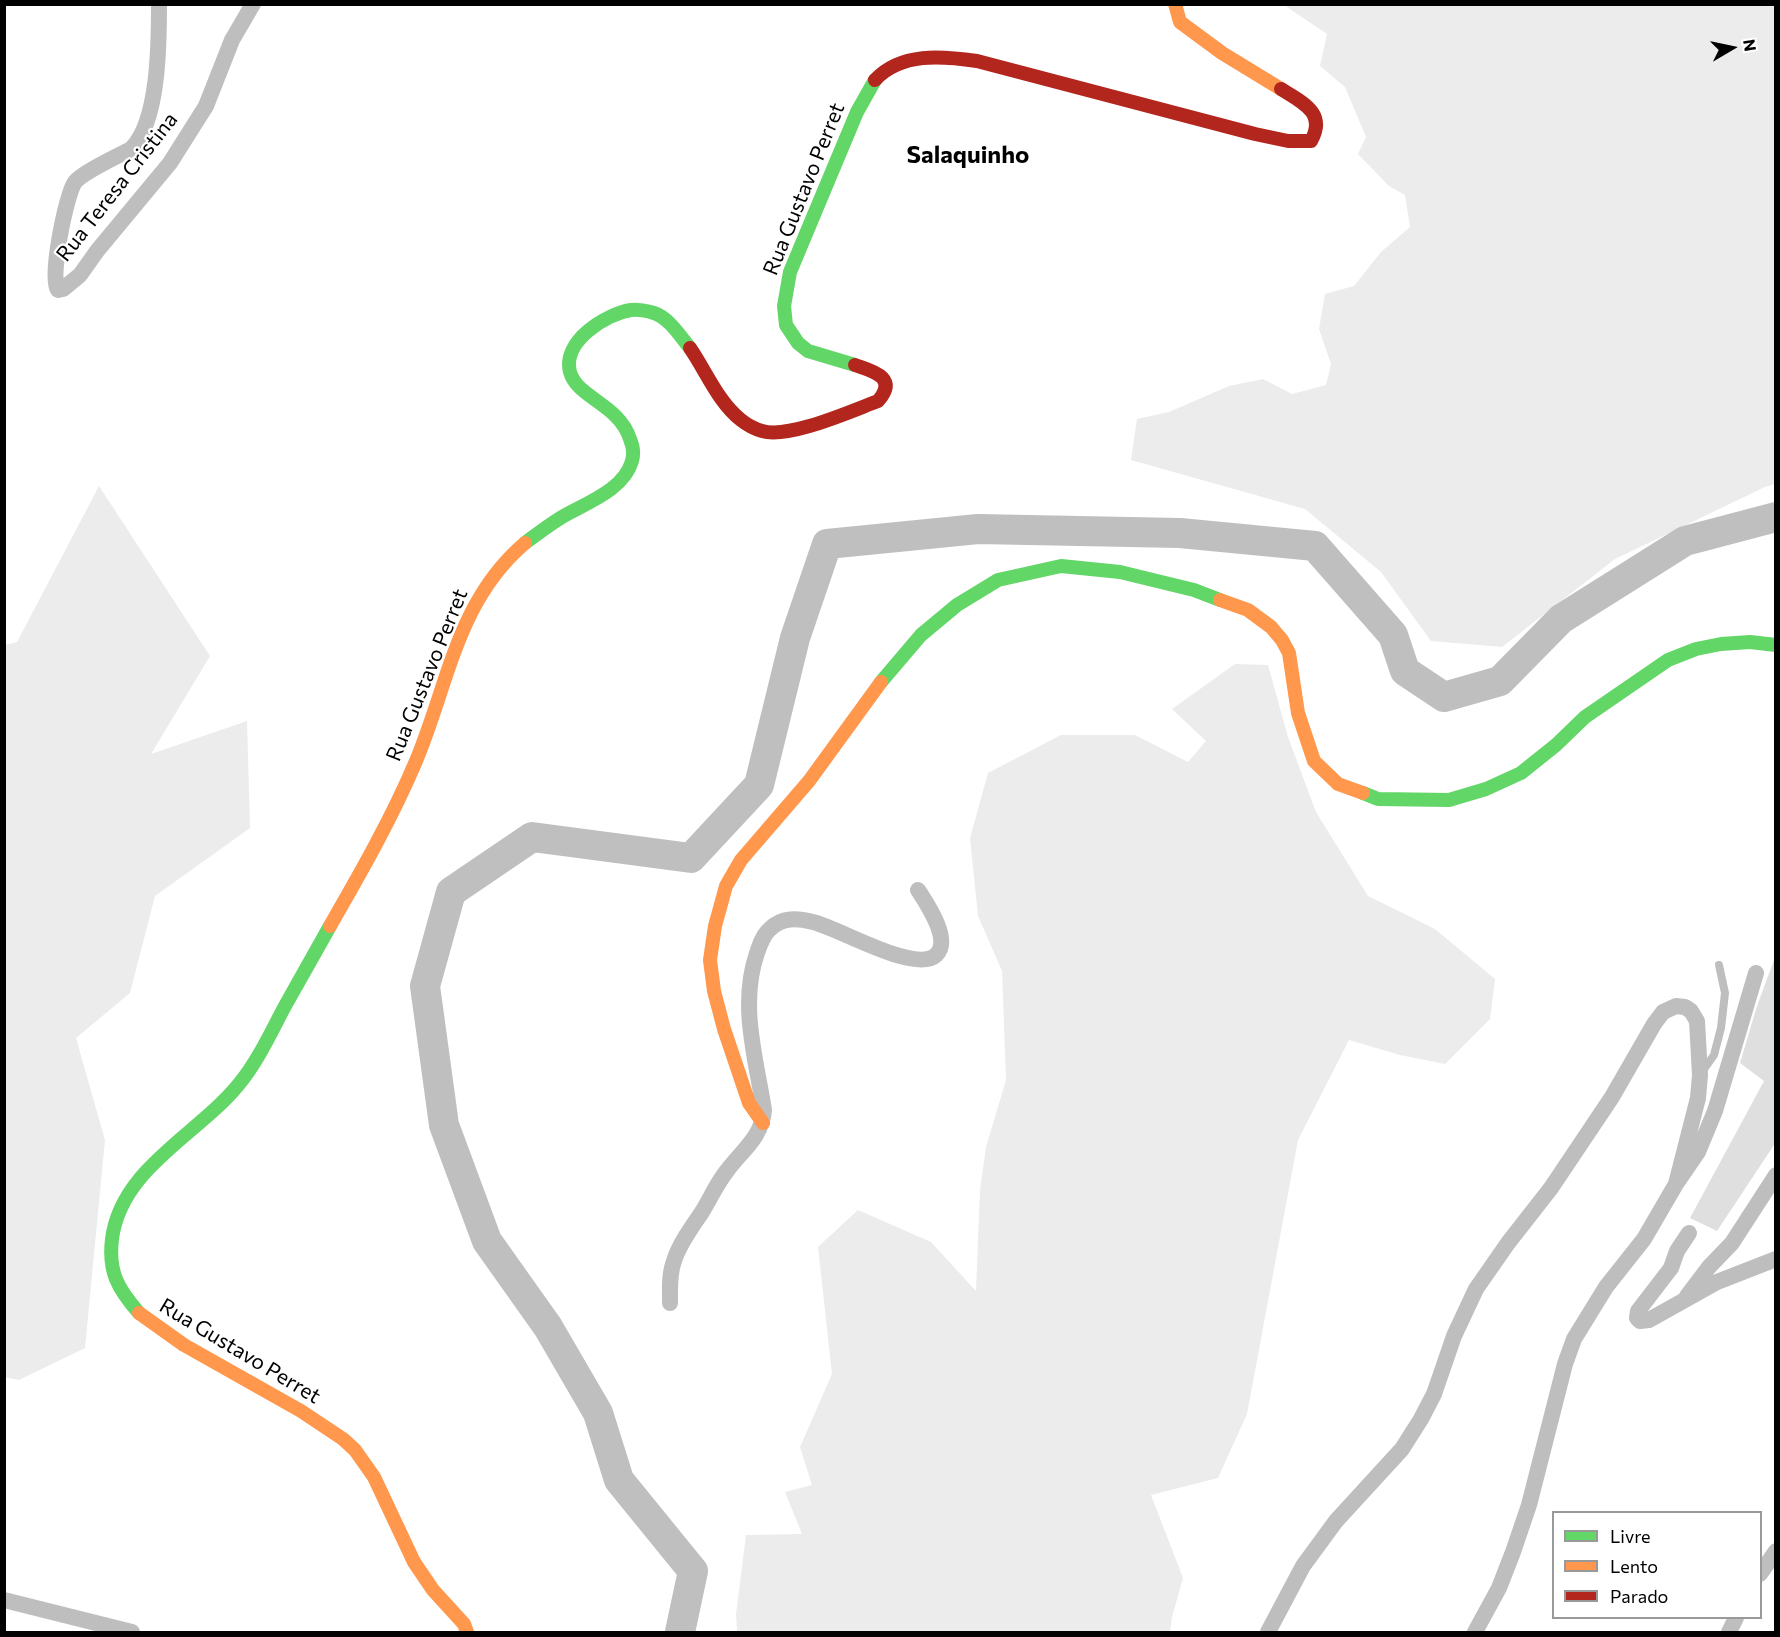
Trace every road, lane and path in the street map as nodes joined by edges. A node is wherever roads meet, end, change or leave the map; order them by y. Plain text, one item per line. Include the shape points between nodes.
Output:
1 (159, 4) edge
2 (253, 4) edge
3 (1175, 4) edge
4 (1776, 645) edge
5 (918, 890) dead end
6 (1719, 965) dead end
7 (1756, 974) dead end
8 (1700, 1075) junction
9 (763, 1123) junction
10 (1776, 1175) edge
11 (1676, 1184) junction
12 (1689, 1233) dead end
13 (1776, 1259) edge
14 (1685, 1299) junction
15 (670, 1303) dead end
16 (1776, 1551) edge
17 (1762, 1572) edge
18 (4, 1600) edge
19 (132, 1632) edge
20 (467, 1632) edge
21 (1268, 1632) edge
22 (1475, 1632) edge

1 - 2 street, Rua Teresa Cristina via 154,89 145,132 131,149 82,176 72,188 57,255 54,282 58,290 80,275 170,163 206,106 231,40
3 - 20 street, Rua Gustavo Perret via 1180,22 1310,108 1318,125 1311,141 1293,142 1230,128 1009,69 957,59 910,60 879,75 863,102 790,272 783,299 783,320 798,344 883,377 884,394 878,401 792,430 756,430 725,404 681,336 663,317 634,310 612,315 579,338 570,356 569,369 577,386 614,411 627,430 633,447 628,470 606,491 523,543 489,581 462,634 413,770 273,1031 221,1106 171,1147 126,1199 114,1224 113,1275 122,1294 142,1317 348,1443 378,1482 422,1576
4 - 9 street via 1721,644 1668,660 1585,717 1521,773 1486,789 1449,800 1378,799 1338,784 1314,761 1298,713 1289,653 1271,627 1248,610 1194,590 1120,572 1061,566 998,580 957,605 921,635 878,685 809,781 741,860 726,886 710,960 714,991 749,1103
5 - 9 street via 943,941 940,950 929,959 918,961 894,954 811,921 783,920 768,930 756,956 749,998 749,1026
6 - 8 lane via 1725,993 1721,1029 1714,1056
7 - 11 street via 1715,1111 1698,1152
8 - 11 street
8 - 21 street via 1697,1021 1685,1007 1663,1012 1551,1188 1476,1289 1434,1394 1402,1449 1336,1521 1303,1566
9 - 15 street via 713,1190 681,1246 670,1280
10 - 14 street via 1732,1243
11 - 22 street via 1644,1239 1606,1287 1574,1339 1519,1533 1499,1588
12 - 14 street via 1637,1318 1642,1322 1649,1320
13 - 14 street
16 - 17 street
18 - 19 street

